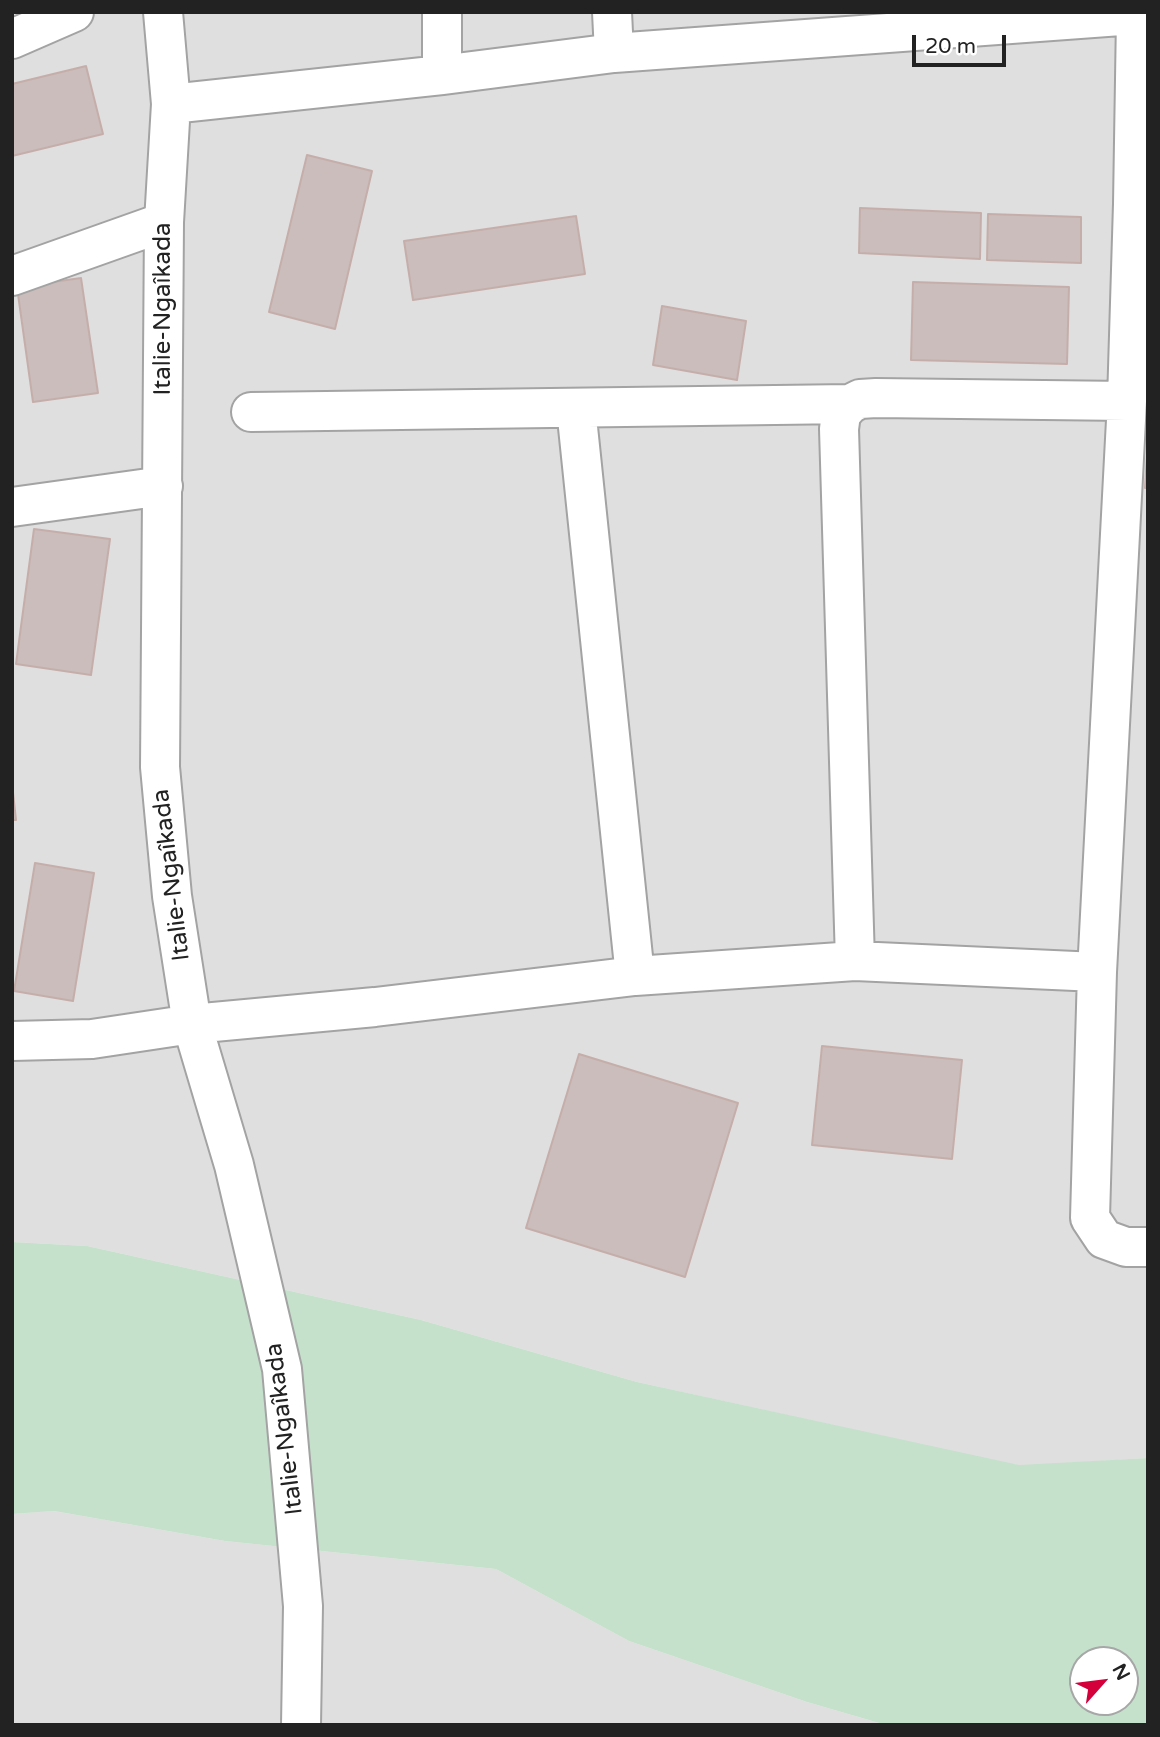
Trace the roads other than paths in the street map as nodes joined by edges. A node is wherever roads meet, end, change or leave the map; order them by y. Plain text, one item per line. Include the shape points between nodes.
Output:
1 (74, 12) edge
2 (163, 12) edge
3 (442, 12) edge
4 (612, 12) edge
5 (1142, 16) edge
6 (12, 39) edge
7 (614, 53) junction
8 (442, 75) junction
9 (171, 104) junction
10 (164, 222) junction
11 (12, 276) edge
12 (1127, 401) junction
13 (850, 404) junction
14 (576, 408) junction
15 (251, 412) dead end
16 (163, 486) junction
17 (12, 507) edge
18 (855, 961) junction
19 (1097, 972) junction
20 (635, 976) junction
21 (192, 1024) junction
22 (12, 1041) edge
23 (1148, 1247) edge
24 (301, 1725) edge

1 - 6 street
2 - 9 street, Italie-Ngaîkada
3 - 8 street
4 - 7 street
5 - 7 street
5 - 12 street
7 - 8 street
8 - 9 street
9 - 10 street, Italie-Ngaîkada
10 - 11 street
10 - 16 street, Italie-Ngaîkada
12 - 13 street via 876,398
12 - 19 street
13 - 14 street
13 - 18 street via 841,414 839,429
14 - 15 street
14 - 20 street
16 - 17 street
16 - 21 street, Italie-Ngaîkada via 160,767 172,896
18 - 19 street
18 - 20 street
19 - 23 street via 1090,1218 1104,1239 1126,1247
20 - 21 street
21 - 22 street via 92,1039
21 - 24 street, Italie-Ngaîkada via 234,1165 282,1369 303,1606

